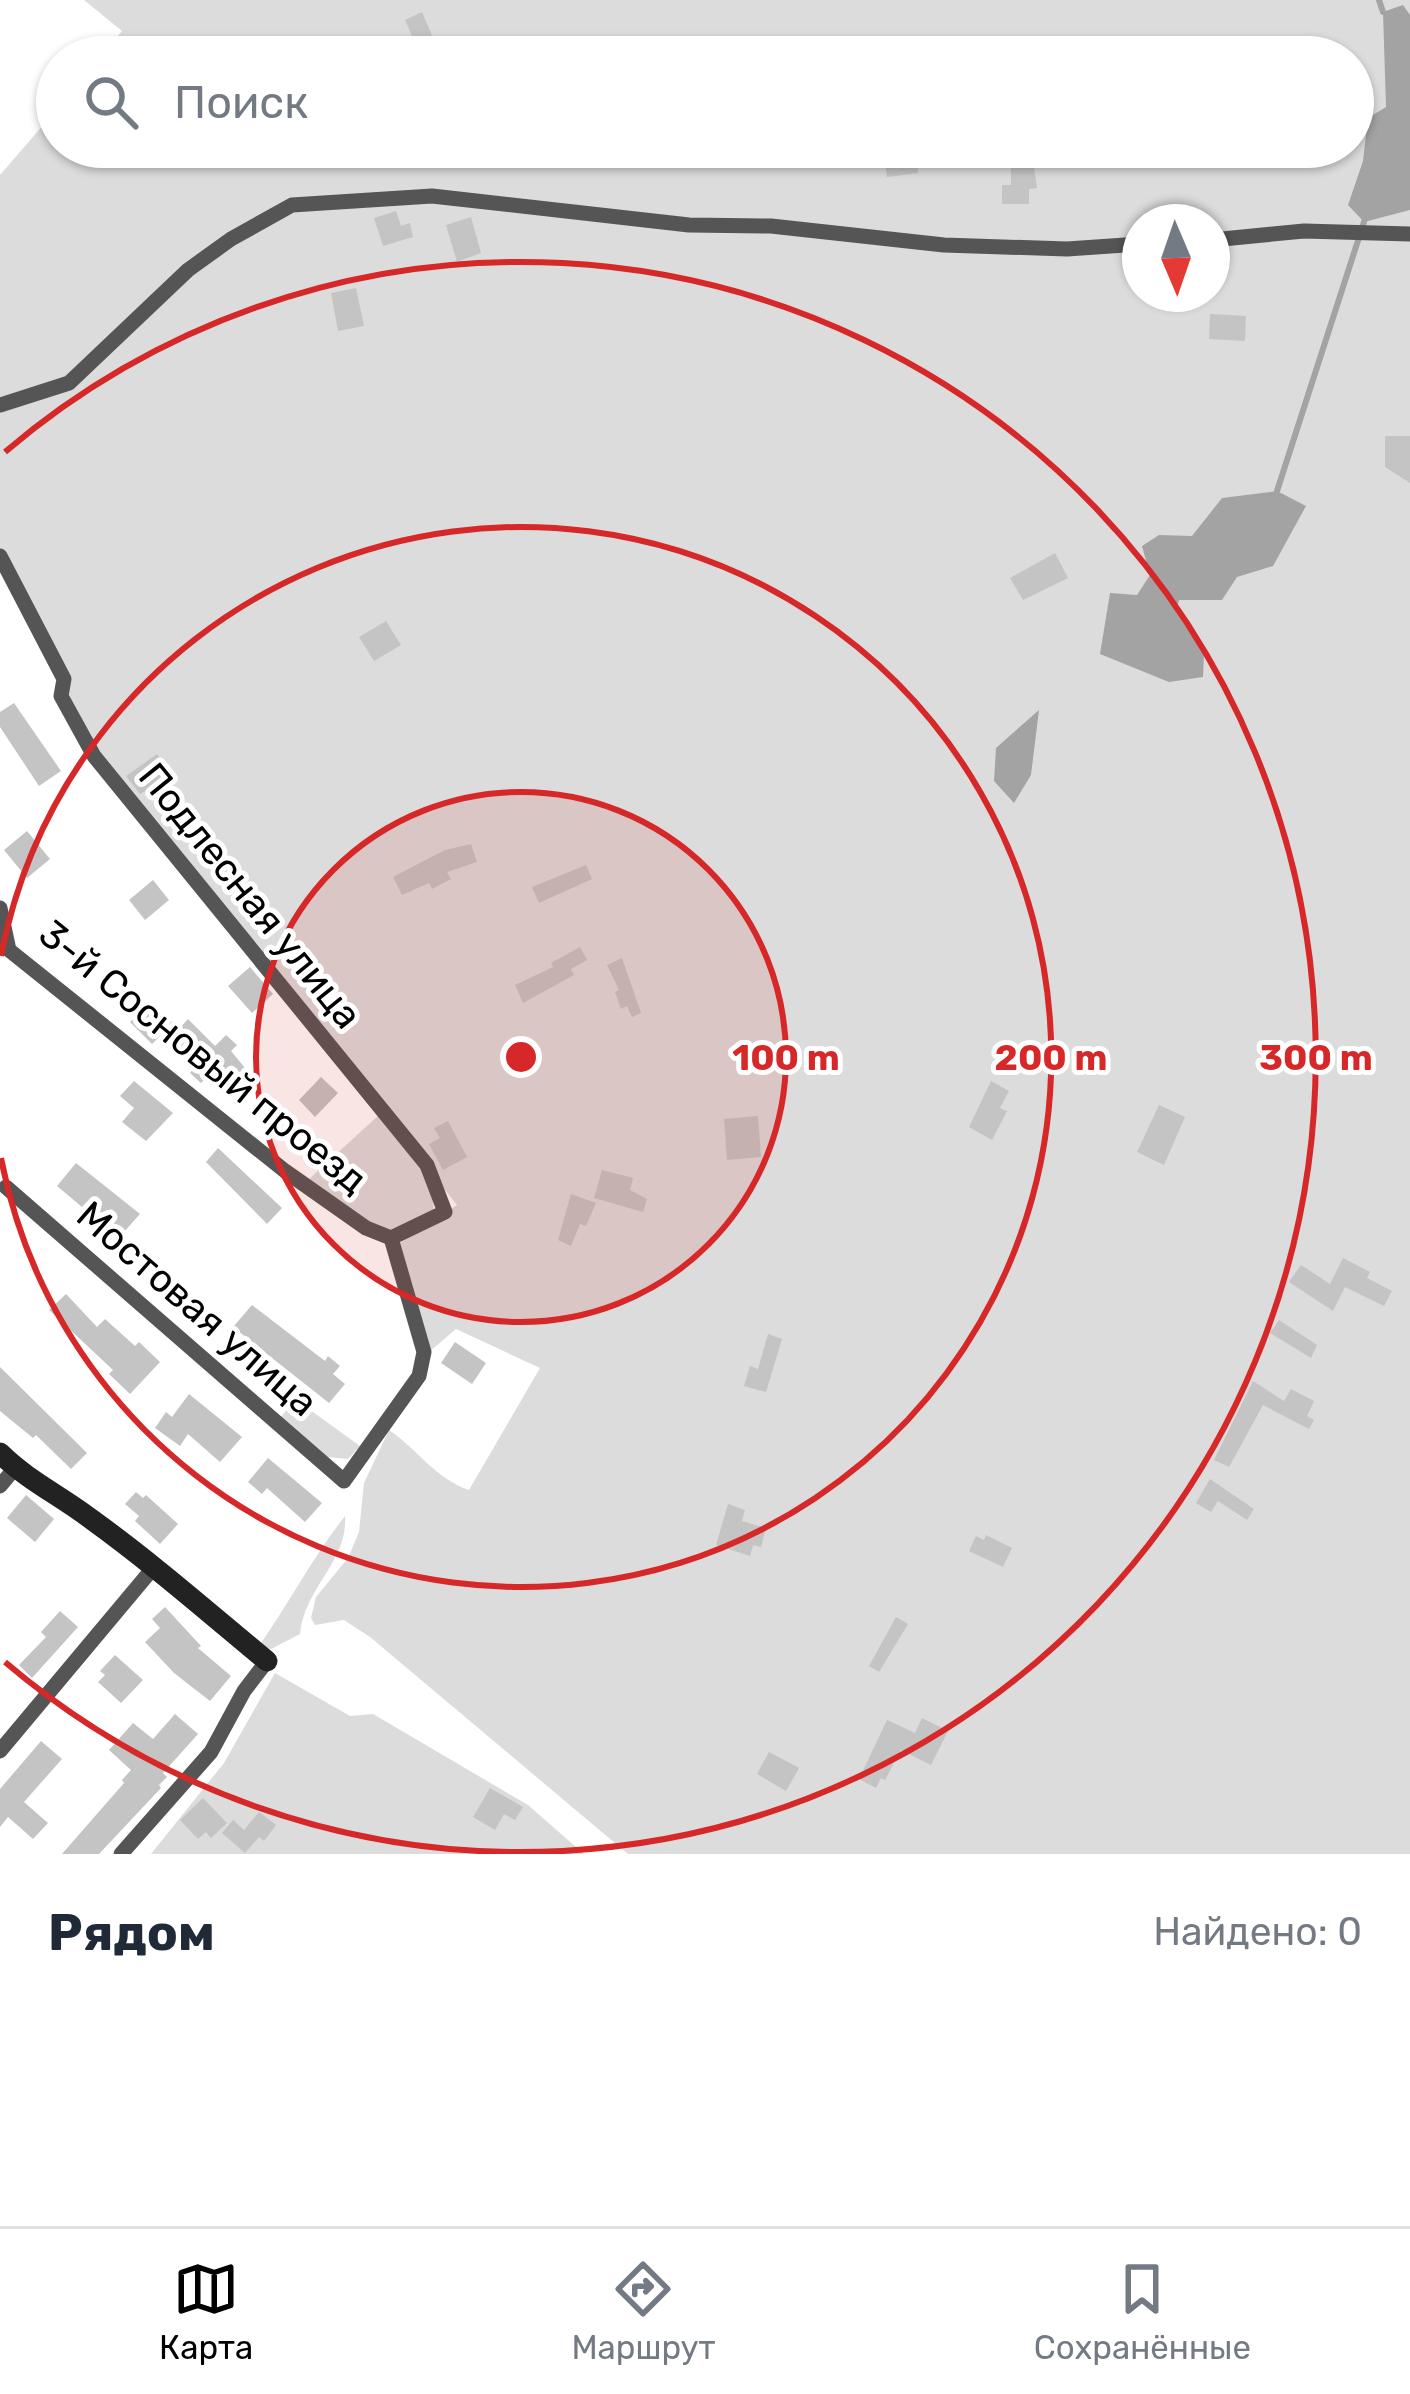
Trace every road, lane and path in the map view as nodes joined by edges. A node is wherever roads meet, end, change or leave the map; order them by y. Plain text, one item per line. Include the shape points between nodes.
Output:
1 (1410, 234) edge
2 (1230, 238) edge
3 (1122, 245) edge
4 (0, 405) edge
5 (0, 556) edge
6 (0, 908) edge
7 (4, 955) edge
8 (6, 1187) dead end
9 (391, 1238) junction
10 (419, 1376) joint
11 (8, 1461) edge
12 (0, 1486) edge
13 (154, 1567) junction
14 (266, 1661) joint
15 (0, 1751) edge
16 (121, 1854) edge

1 - 2 street
3 - 4 street via 944,245 432,196 292,205 188,270 70,383
5 - 9 street, Подлесная улица via 94,756 427,1165 445,1212
6 - 7 street, 3-й Сосновый проезд
7 - 9 street, 3-й Сосновый проезд via 285,1172
8 - 10 street, Мостовая улица via 344,1481
9 - 10 street, 3-й Сосновый проезд via 424,1352
11 - 12 street
11 - 13 street
13 - 14 street
13 - 15 street
14 - 16 street via 211,1752

